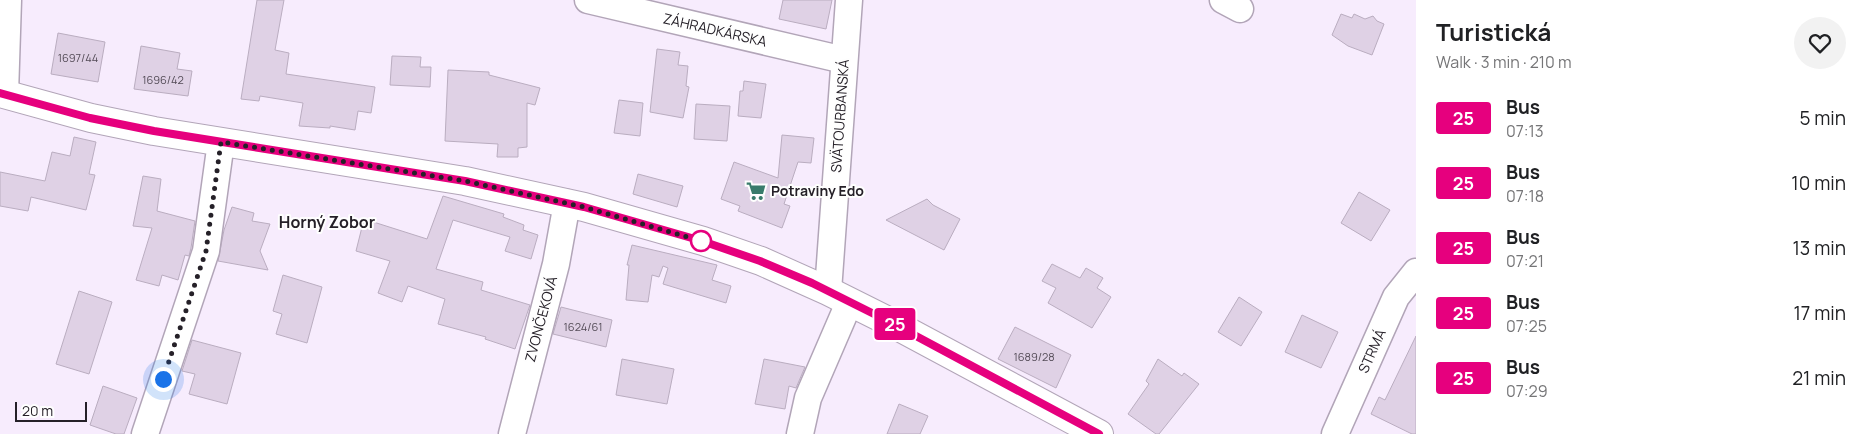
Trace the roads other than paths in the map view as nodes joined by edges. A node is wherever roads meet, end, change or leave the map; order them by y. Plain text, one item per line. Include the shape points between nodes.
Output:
1 (8, 0) edge
2 (588, 0) edge
3 (849, 0) edge
4 (844, 60) junction
5 (2, 94) edge
6 (221, 142) junction
7 (567, 203) junction
8 (1416, 272) edge
9 (838, 297) junction
10 (145, 434) edge
11 (512, 434) edge
12 (800, 434) edge
13 (1099, 434) edge
14 (1335, 434) edge

1 - 5 street
2 - 4 street, ZÁHRADKÁRSKA
3 - 4 street, SVÄTOURBANSKÁ
4 - 9 street, SVÄTOURBANSKÁ
5 - 6 street via 90,118
6 - 7 street via 465,181
6 - 10 street via 206,251
7 - 9 street via 711,244 760,261
7 - 11 street, ZVONČEKOVÁ via 556,264
8 - 14 street, STRMÁ via 1396,297
9 - 12 street, SVÄTOURBANSKÁ
9 - 13 street

